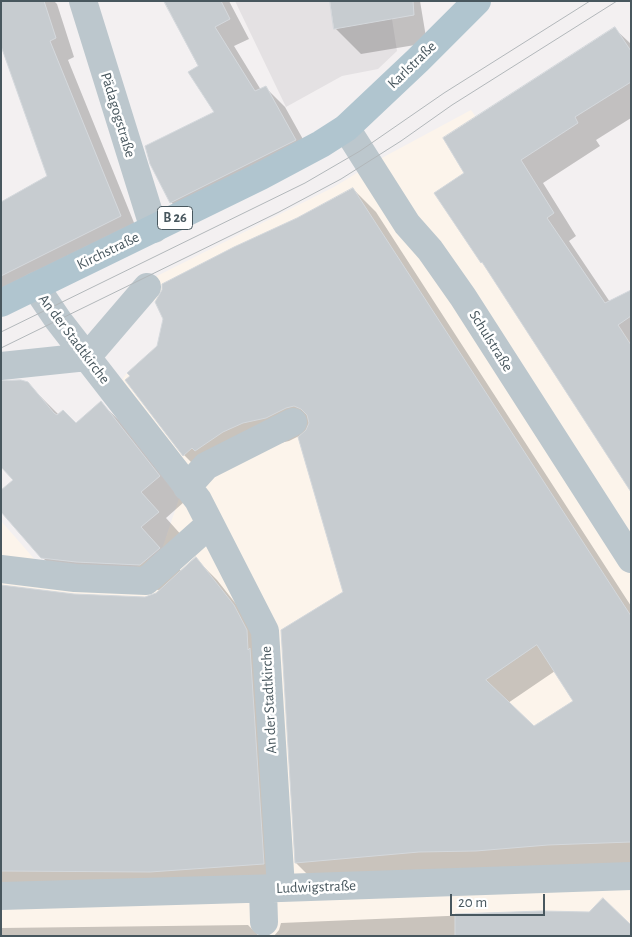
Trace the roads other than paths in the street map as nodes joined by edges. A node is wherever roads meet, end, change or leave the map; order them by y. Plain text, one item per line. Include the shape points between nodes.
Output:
1 (83, 1) edge
2 (476, 1) edge
3 (346, 128) junction
4 (154, 229) junction
5 (35, 286) junction
6 (147, 287) dead end
7 (1, 303) edge
8 (87, 358) junction
9 (1, 366) edge
10 (293, 422) dead end
11 (188, 487) junction
12 (210, 524) junction
13 (631, 559) edge
14 (1, 569) edge
15 (631, 876) edge
16 (272, 888) junction
17 (1, 896) edge
18 (264, 922) dead end

1 - 4 street, Pädagogstraße
2 - 3 main road, Karlstraße / B 26
3 - 4 main road, Kirchstraße / B 26 via 293,160
3 - 13 street, Schulstraße via 407,224 463,297
4 - 5 main road, Kirchstraße / B 26
5 - 7 main road, Kirchstraße / B 26
5 - 8 street, An der Stadtkirche
6 - 8 street
8 - 9 street
8 - 11 street, An der Stadtkirche
10 - 11 street via 206,466
11 - 12 street, An der Stadtkirche
12 - 14 street via 146,580 75,578
12 - 16 street, An der Stadtkirche via 265,631
15 - 16 street, Ludwigstraße
16 - 17 street, Ludwigstraße
16 - 18 street, An der Stadtkirche

